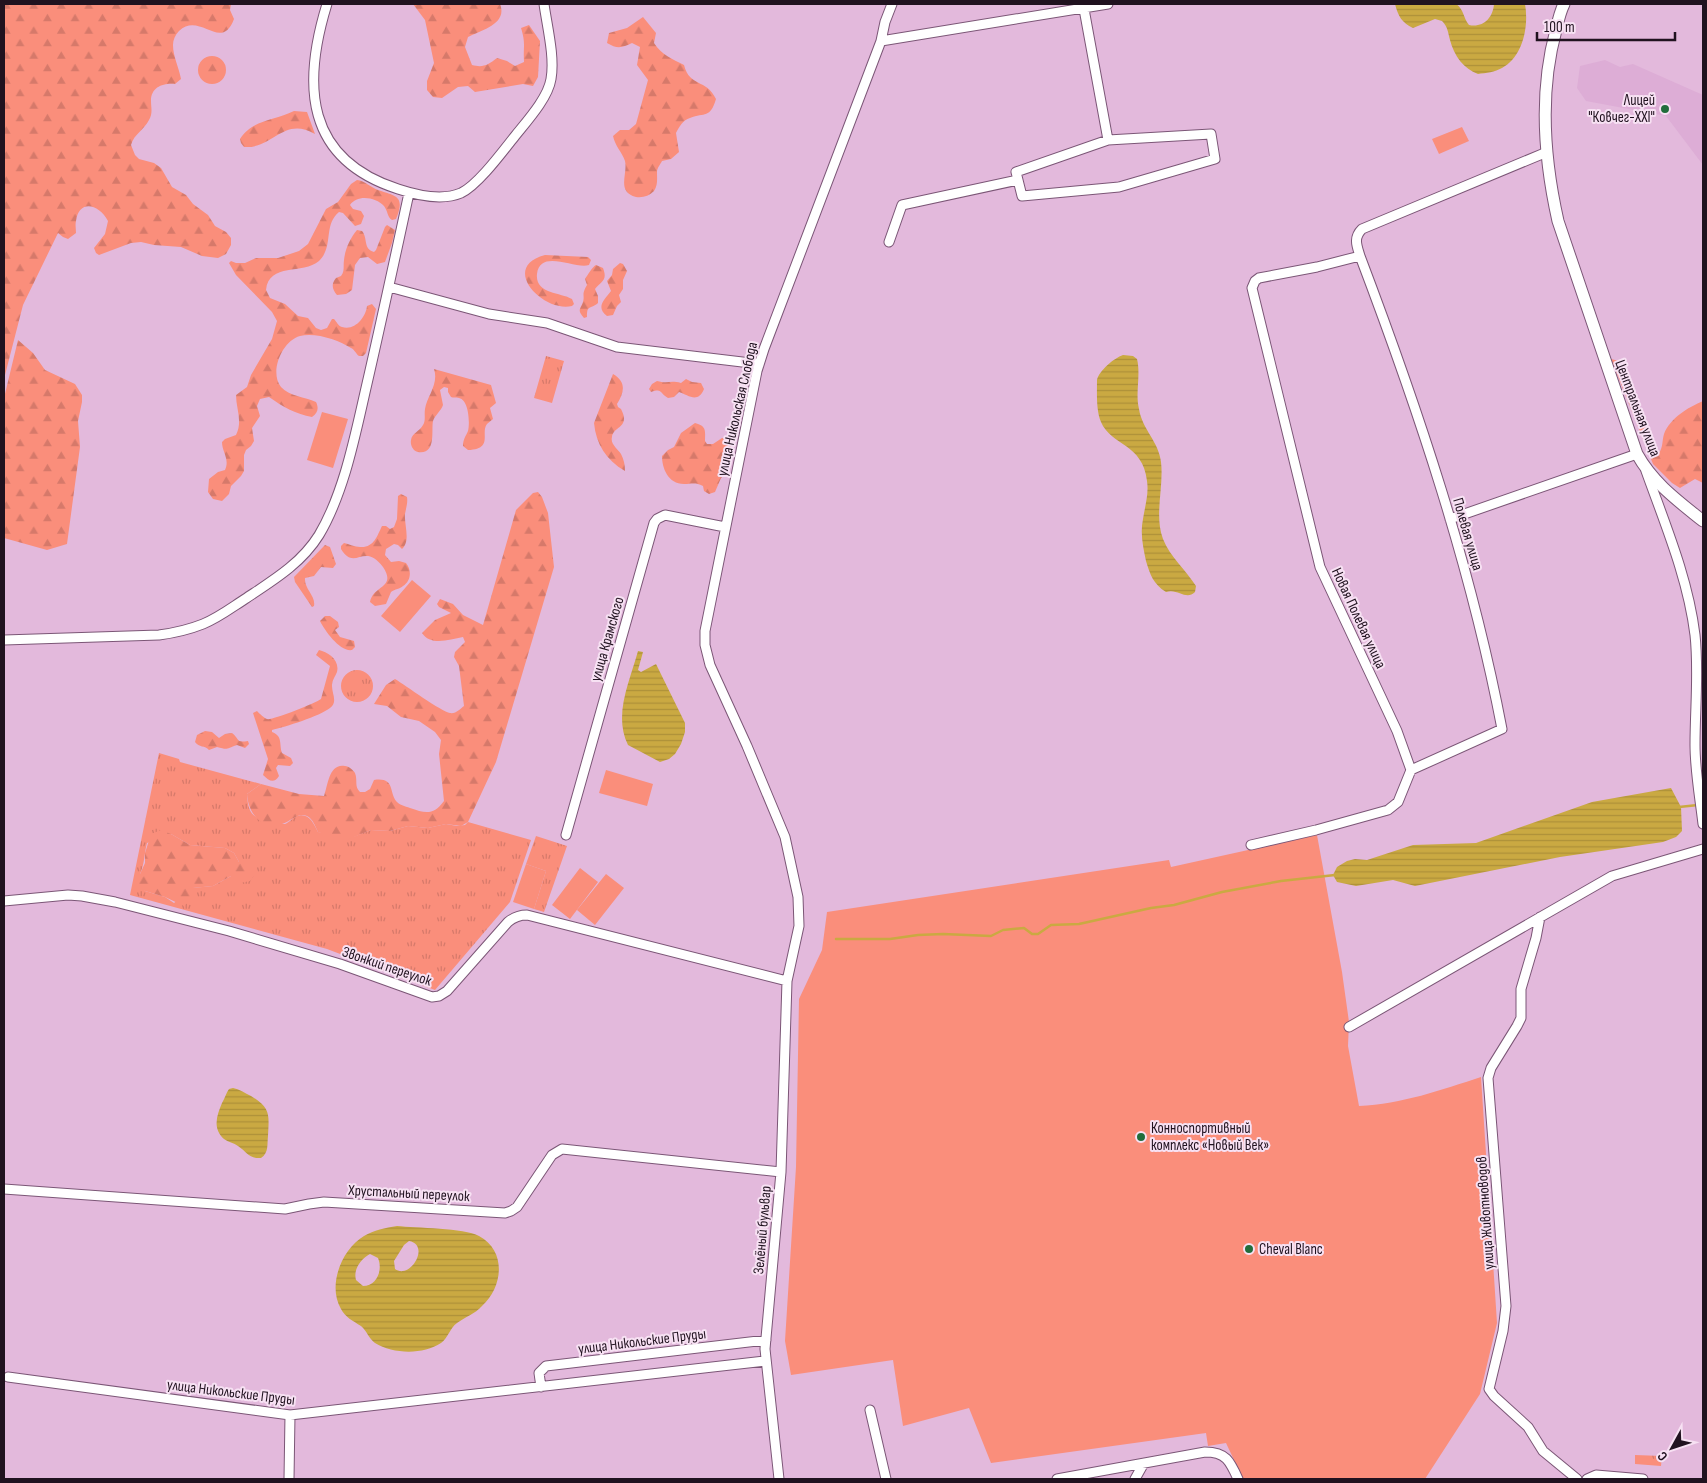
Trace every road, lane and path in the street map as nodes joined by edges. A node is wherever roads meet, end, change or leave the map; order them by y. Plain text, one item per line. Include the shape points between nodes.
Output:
1 (327, 4) edge
2 (544, 4) edge
3 (892, 4) edge
4 (1108, 4) edge
5 (1564, 4) edge
6 (1084, 9) junction
7 (881, 41) junction
8 (1108, 140) junction
9 (1547, 152) junction
10 (1018, 180) junction
11 (409, 193) junction
12 (889, 242) dead end
13 (1360, 256) junction
14 (389, 287) junction
15 (759, 364) junction
16 (1637, 454) junction
17 (1645, 468) junction
18 (1450, 519) junction
19 (1703, 521) edge
20 (725, 527) junction
21 (4, 640) edge
22 (1411, 770) junction
23 (1703, 824) edge
24 (566, 835) dead end
25 (1251, 845) dead end
26 (1703, 849) edge
27 (4, 901) edge
28 (1540, 916) junction
29 (787, 981) junction
30 (1349, 1027) dead end
31 (781, 1172) junction
32 (4, 1189) edge
33 (766, 1340) junction
34 (765, 1361) junction
35 (8, 1377) dead end
36 (541, 1387) junction
37 (870, 1410) dead end
38 (290, 1415) junction
39 (1144, 1463) junction
40 (288, 1479) edge
41 (779, 1479) edge
42 (886, 1479) edge
43 (1057, 1479) edge
44 (1133, 1479) edge
45 (1238, 1479) edge
46 (1577, 1479) edge
47 (1587, 1479) edge
48 (1643, 1479) edge

1 - 11 street via 314,78 322,130 336,152 355,168
2 - 11 street via 553,68 545,95 501,153 467,189 444,197
3 - 7 street, улица Никольская Слобода
4 - 6 street
5 - 9 street, Центральная улица via 1551,48 1547,78
6 - 7 street
6 - 8 street
7 - 15 street, улица Никольская Слобода
8 - 10 street via 1016,172
8 - 10 street via 1212,134 1215,159 1118,187 1022,196
9 - 13 street, Полевая улица via 1362,229 1356,240
9 - 16 street, Центральная улица via 1551,188 1566,248
10 - 12 street via 902,205
11 - 14 street
13 - 18 street, Полевая улица via 1386,324
13 - 22 street, Новая Полевая улица via 1259,278 1252,288 1320,567 1397,731
14 - 15 street via 488,314 547,323 617,347
14 - 21 street via 353,444 341,482 319,535 296,563 214,619 184,631 159,635
15 - 20 street, улица Никольская Слобода
16 - 17 street, Центральная улица
16 - 18 street
17 - 19 street via 1658,484
17 - 23 street, Центральная улица via 1692,613 1697,671 1696,771
18 - 22 street, Полевая улица via 1490,666 1502,729
20 - 24 street, улица Крамского via 665,515 654,523
20 - 29 street, улица Никольская Слобода via 705,645 710,665 781,826 790,855 798,891 799,918
22 - 25 street via 1398,802 1388,810
26 - 28 street via 1612,876
27 - 29 street, Звонкий переулок via 68,895 115,902 340,964 432,997 447,991 508,922 521,915
28 - 30 street
28 - 46 street, улица Животноводов via 1521,989 1520,1018 1488,1078 1506,1306 1489,1389 1528,1427 1543,1451
29 - 31 street, Зелёный бульвар
31 - 32 street, Хрустальный переулок via 562,1149 552,1155 517,1206 505,1213 324,1202 286,1209
31 - 33 street, Зелёный бульвар
33 - 34 street, Зелёный бульвар
33 - 36 street, улица Никольские Пруды via 546,1366 539,1373
34 - 36 street, улица Никольские Пруды
34 - 41 street, Зелёный бульвар
35 - 38 street, улица Никольские Пруды
36 - 38 street, улица Никольские Пруды
37 - 42 street
38 - 40 street
39 - 43 street
39 - 44 street
39 - 45 street via 1215,1452 1225,1456
47 - 48 street via 1596,1475

